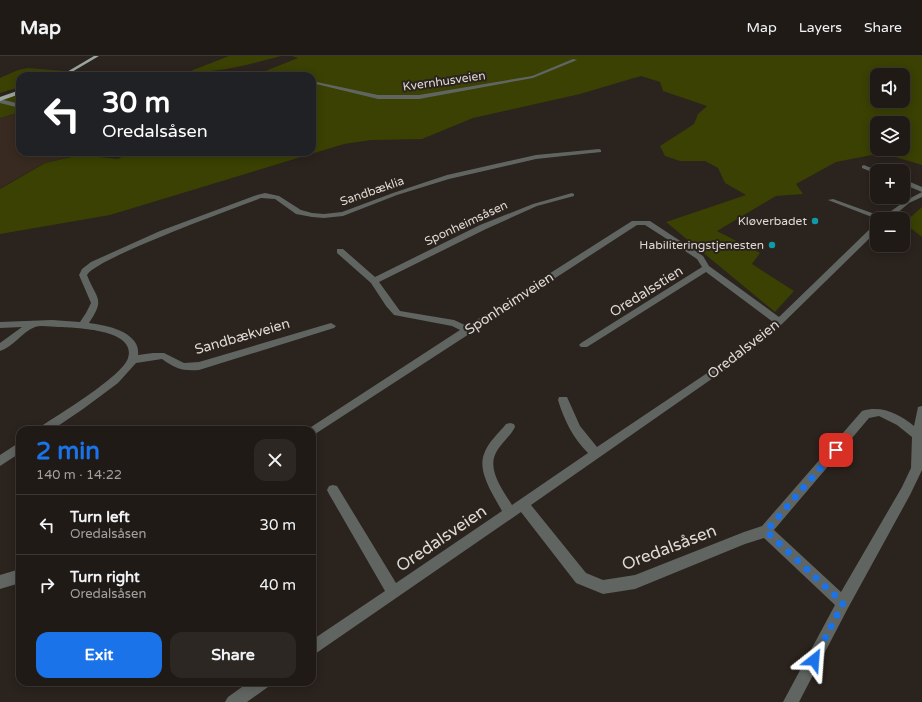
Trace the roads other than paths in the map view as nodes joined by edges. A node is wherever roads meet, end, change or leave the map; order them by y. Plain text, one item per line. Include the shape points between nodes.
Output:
1 (97, 56) edge
2 (575, 60) dead end
3 (69, 72) edge
4 (316, 83) edge
5 (16, 94) edge
6 (0, 100) edge
7 (16, 105) edge
8 (599, 151) dead end
9 (864, 167) dead end
10 (870, 169) edge
11 (910, 184) edge
12 (922, 190) edge
13 (922, 194) edge
14 (572, 195) dead end
15 (831, 200) dead end
16 (893, 212) edge
17 (870, 214) edge
18 (870, 234) edge
19 (340, 251) dead end
20 (706, 268) junction
21 (374, 281) junction
22 (779, 322) junction
23 (33, 324) junction
24 (83, 324) junction
25 (0, 325) edge
26 (331, 326) dead end
27 (468, 330) junction
28 (584, 345) dead end
29 (0, 348) edge
30 (133, 360) junction
31 (563, 400) dead end
32 (922, 410) edge
33 (50, 426) edge
34 (510, 427) dead end
35 (316, 429) edge
36 (918, 435) junction
37 (16, 450) edge
38 (596, 454) junction
39 (0, 461) edge
40 (333, 490) dead end
41 (523, 505) junction
42 (510, 514) junction
43 (766, 531) junction
44 (16, 577) edge
45 (0, 582) edge
46 (394, 593) junction
47 (843, 603) junction
48 (316, 645) edge
49 (257, 686) edge
50 (233, 702) edge
51 (791, 702) edge

1 - 3 main road
2 - 4 street, Kvernhusveien via 533,77 419,97 378,96
5 - 6 main road
6 - 7 street
8 - 24 street, Sandbæklia via 522,160 447,177 343,214 324,216 299,212 277,197 259,196 163,233 85,270 84,281 94,296 95,304 93,312
9 - 10 street
11 - 12 street
13 - 16 street
14 - 21 street, Sponheimsåsen via 535,205 483,227
15 - 17 street
18 - 22 street, Oredalsveien
19 - 21 street
20 - 22 street
20 - 27 street, Sponheimveien via 700,258 673,239 647,223 635,223
20 - 28 street, Oredalsstien
21 - 27 street via 396,313 454,323
22 - 38 street, Oredalsveien via 743,353
23 - 24 street
23 - 25 street
23 - 29 street
24 - 30 street via 122,336 134,350
26 - 30 street, Sandbækveien via 199,366 183,367 164,356
27 - 35 street, Sponheimveien
30 - 33 street via 110,384
31 - 38 street via 572,426
32 - 36 street
34 - 42 street, Oredalsveien via 489,455 488,467
36 - 43 street via 901,422 880,412 866,414
36 - 47 street via 917,468
37 - 39 street
38 - 41 street, Oredalsveien
40 - 46 street, Oredalsveien
41 - 42 street, Oredalsveien
41 - 43 street, Oredalsåsen via 581,578 603,586 635,582
42 - 46 street, Oredalsveien
43 - 47 street
44 - 45 street
46 - 48 street, Oredalsveien
47 - 51 street
49 - 50 street

